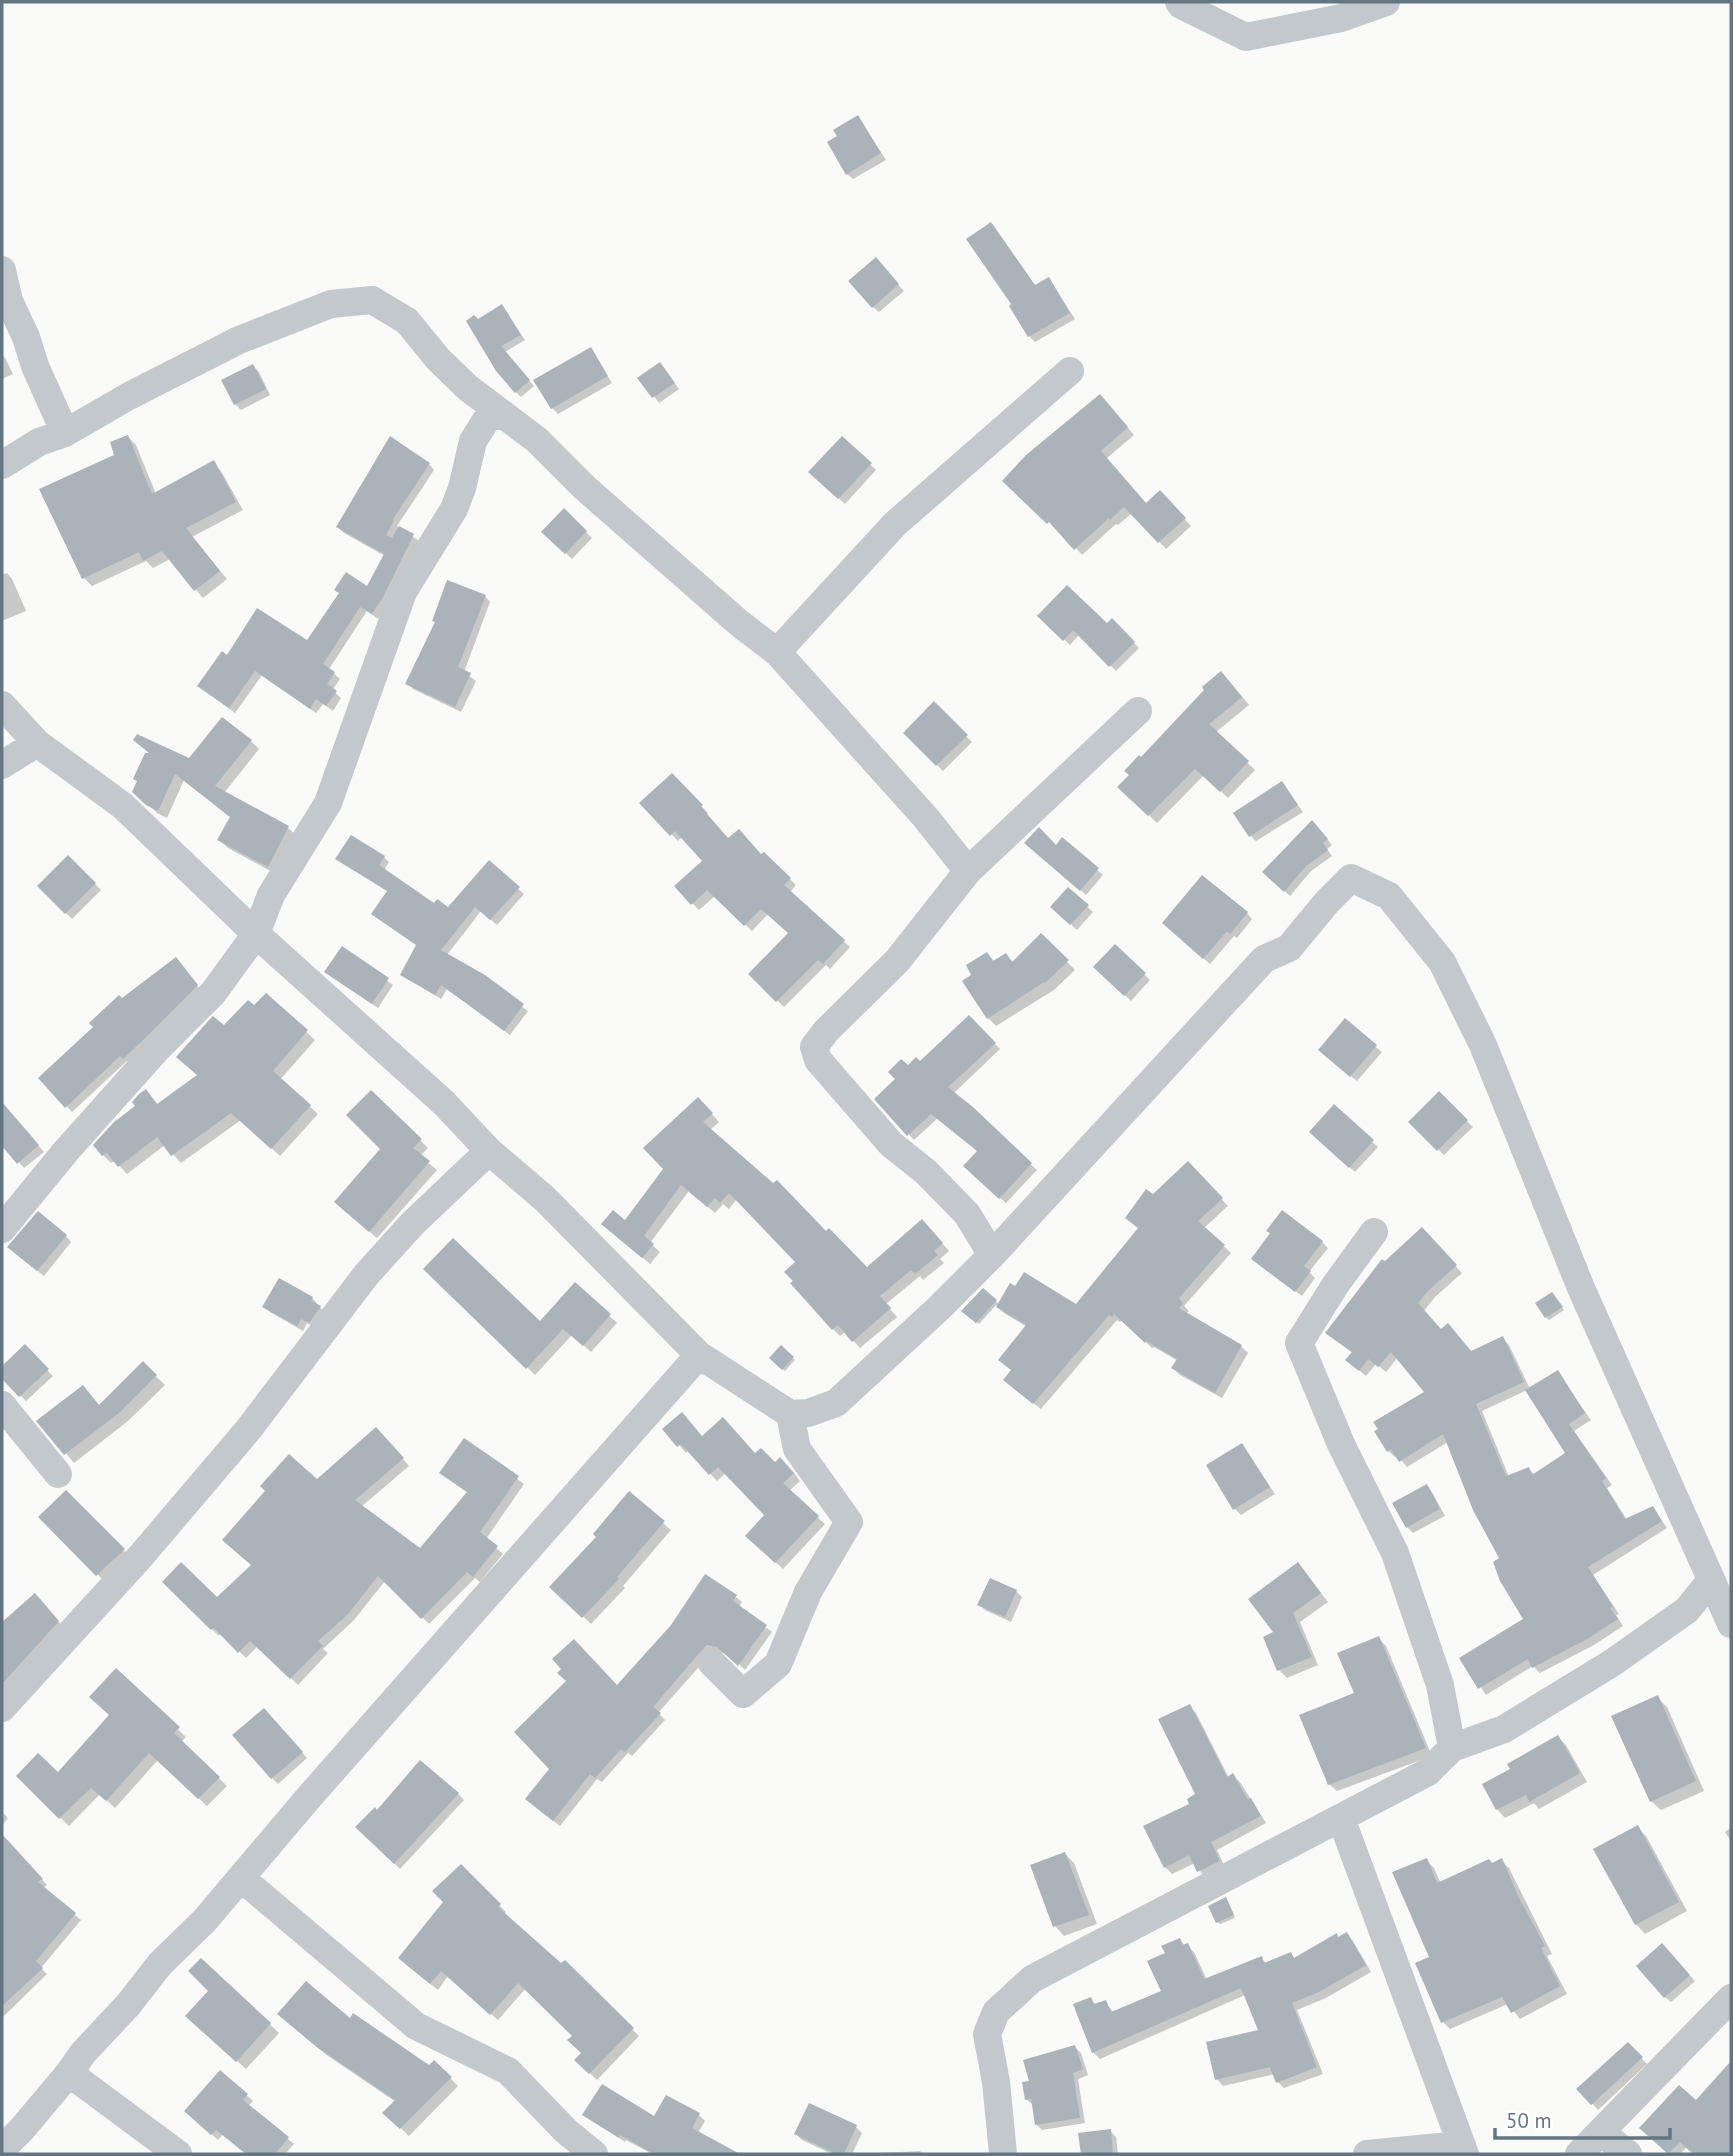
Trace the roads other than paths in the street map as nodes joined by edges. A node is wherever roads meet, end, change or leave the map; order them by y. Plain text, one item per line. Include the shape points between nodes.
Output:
1 (1179, 2) edge
2 (1386, 2) edge
3 (2, 270) edge
4 (1070, 371) dead end
5 (503, 414) junction
6 (65, 433) junction
7 (2, 465) edge
8 (777, 652) junction
9 (2, 705) edge
10 (1138, 711) dead end
11 (37, 743) junction
12 (2, 765) edge
13 (968, 871) junction
14 (256, 934) junction
15 (489, 1152) junction
16 (2, 1229) edge
17 (1374, 1232) dead end
18 (992, 1255) junction
19 (699, 1355) junction
20 (2, 1405) edge
21 (790, 1414) junction
22 (58, 1474) dead end
23 (1711, 1580) junction
24 (1731, 1623) edge
25 (712, 1663) dead end
26 (2, 1708) edge
27 (1452, 1748) junction
28 (1341, 1818) junction
29 (241, 1878) junction
30 (1731, 1998) edge
31 (69, 2073) junction
32 (1602, 2133) junction
33 (2, 2149) edge
34 (1463, 2150) edge
35 (178, 2154) edge
36 (594, 2154) edge
37 (1003, 2154) edge
38 (1367, 2154) edge
39 (1579, 2154) edge
40 (1628, 2154) edge

1 - 2 street via 1246,37 1340,18
3 - 6 street via 9,300
4 - 8 street via 895,524
5 - 6 street via 438,359 407,321 372,300 331,304 239,340
5 - 8 street
5 - 14 street via 488,417 473,441 453,509 403,592 328,803 271,895
6 - 7 street via 39,442
8 - 13 street
9 - 11 street
10 - 13 street
11 - 12 street
11 - 14 street via 123,806
13 - 18 street via 897,961 814,1047 818,1060 891,1144 967,1214
14 - 15 street via 444,1103
14 - 16 street via 212,993 66,1151
15 - 19 street via 545,1199
15 - 26 street via 413,1223 366,1275 248,1430
17 - 27 street via 1299,1343 1341,1444 1395,1553 1440,1685
18 - 21 street via 836,1404
18 - 23 street via 1264,959 1289,948 1350,878 1360,882 1389,896 1443,962 1483,1045 1581,1288
19 - 21 street
19 - 29 street
20 - 22 street
21 - 25 street via 797,1449 849,1522 808,1592 778,1664 743,1694
23 - 24 street
23 - 27 street via 1687,1610 1612,1663 1504,1729
27 - 28 street via 1428,1772
28 - 34 street
28 - 37 street via 1032,1979 996,2012 987,2034
29 - 31 street via 160,1964
29 - 36 street via 416,2026 508,2071
30 - 32 street
31 - 33 street
31 - 35 street
32 - 39 street
32 - 40 street
34 - 38 street

